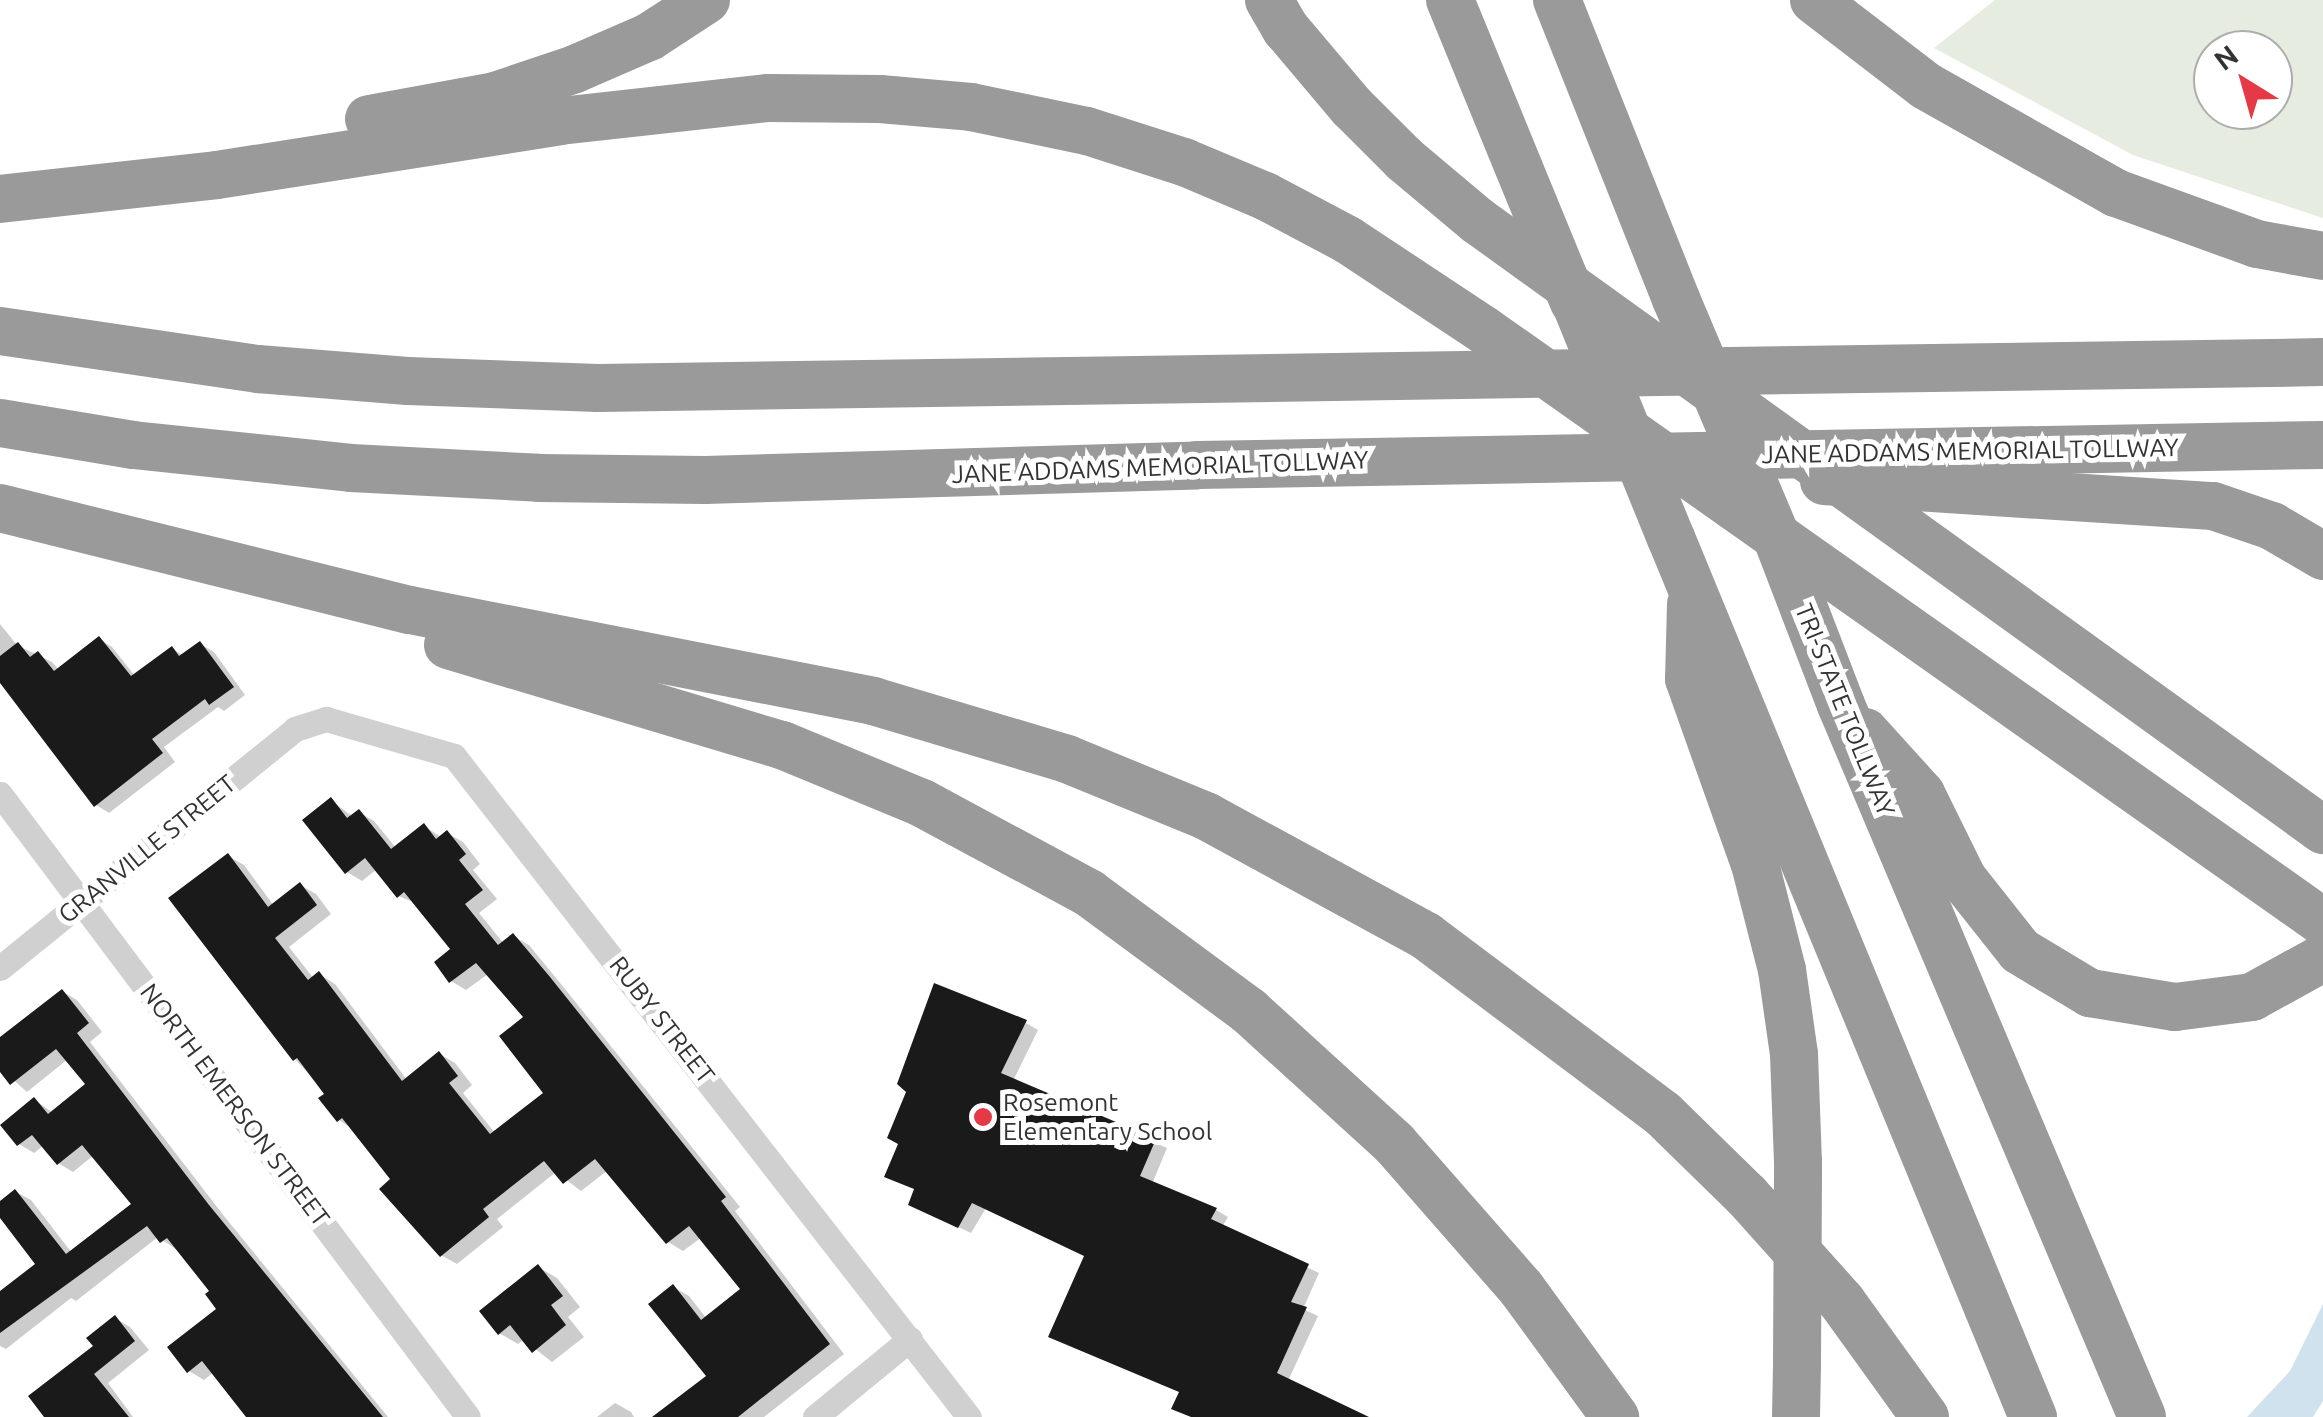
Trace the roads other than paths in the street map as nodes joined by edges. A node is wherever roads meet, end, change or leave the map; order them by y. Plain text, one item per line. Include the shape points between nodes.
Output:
1 (706, 0) edge
2 (1269, 0) edge
3 (1450, 0) edge
4 (1557, 0) edge
5 (1814, 0) edge
6 (79, 191) junction
7 (0, 198) edge
8 (2323, 256) edge
9 (0, 331) edge
10 (2323, 362) edge
11 (0, 423) edge
12 (2323, 446) edge
13 (1714, 456) junction
14 (0, 508) edge
15 (2323, 556) edge
16 (1692, 586) junction
17 (316, 589) junction
18 (1841, 705) junction
19 (295, 729) joint
20 (0, 794) edge
21 (2323, 830) edge
22 (82, 902) junction
23 (2323, 922) edge
24 (2323, 958) edge
25 (0, 968) edge
26 (910, 1339) junction
27 (468, 1417) edge
28 (814, 1417) edge
29 (969, 1417) edge
30 (1615, 1417) edge
31 (1796, 1417) edge
32 (1925, 1417) edge
33 (2034, 1417) edge
34 (2142, 1417) edge

1 - 6 highway via 649,37 495,96 189,154
2 - 21 highway, bridge via 1352,107 1478,221
3 - 16 highway, bridge
4 - 18 highway, TRI-STATE TOLLWAY, bridge
5 - 8 highway via 1926,86 2116,193 2257,244
6 - 7 highway
6 - 23 highway, bridge via 560,121 769,98 880,99 990,111 1087,131 1184,162 1348,240 1484,330
9 - 10 highway via 258,368 598,388
11 - 13 highway, JANE ADDAMS MEMORIAL TOLLWAY via 312,464 539,478 705,480
12 - 13 highway, JANE ADDAMS MEMORIAL TOLLWAY
13 - 15 highway via 1803,480 2213,506 2272,526
14 - 17 highway
16 - 31 highway, bridge via 1689,679 1755,864 1782,970 1794,1054
16 - 33 highway
17 - 30 highway via 401,631 782,745 922,803 1088,893 1249,1011 1394,1143 1521,1288
17 - 32 highway via 872,701 1066,759 1206,816 1312,870 1426,936 1663,1114 1842,1302
18 - 24 highway via 1921,794 1963,879 2020,951 2090,994 2175,1007 2252,997
18 - 34 highway, TRI-STATE TOLLWAY
19 - 22 street, GRANVILLE STREET
19 - 26 street, RUBY STREET via 326,719 454,756
20 - 22 street, NORTH EMERSON STREET
22 - 25 street, GRANVILLE STREET
22 - 27 street, NORTH EMERSON STREET
26 - 28 street
26 - 29 street, RUBY STREET

